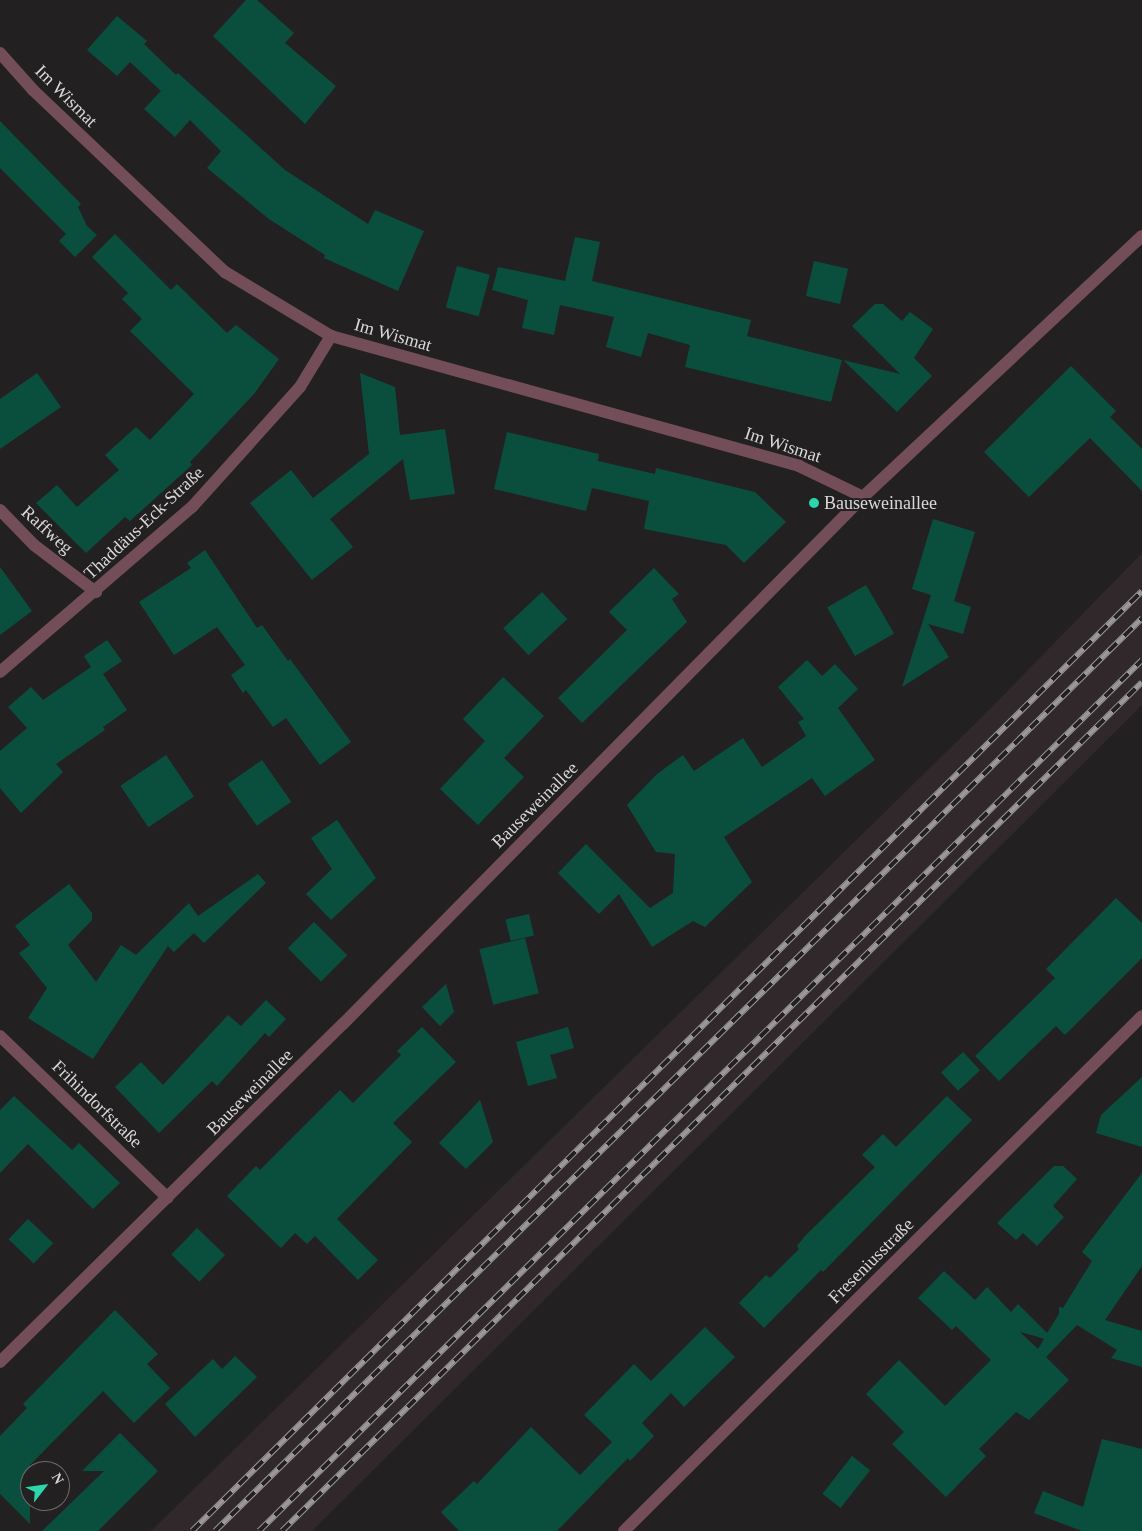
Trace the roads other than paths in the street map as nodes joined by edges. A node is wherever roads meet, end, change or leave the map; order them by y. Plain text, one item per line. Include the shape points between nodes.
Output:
1 (0, 52) edge
2 (1142, 236) edge
3 (331, 336) junction
4 (863, 498) junction
5 (0, 510) edge
6 (96, 592) junction
7 (0, 672) edge
8 (1142, 1016) edge
9 (0, 1036) edge
10 (168, 1198) junction
11 (0, 1362) edge
12 (624, 1531) edge

1 - 3 street, Im Wismat via 33,90 225,272
2 - 4 street, Bauseweinallee
3 - 4 street, Im Wismat via 799,466
3 - 6 street, Thaddäus-Eck-Straße via 300,387 192,507
4 - 10 street, Bauseweinallee
5 - 6 street, Raffweg via 34,545
6 - 7 street, Thaddäus-Eck-Straße
8 - 12 street, Freseniusstraße
9 - 10 street, Frihindorfstraße
10 - 11 street, Bauseweinallee

